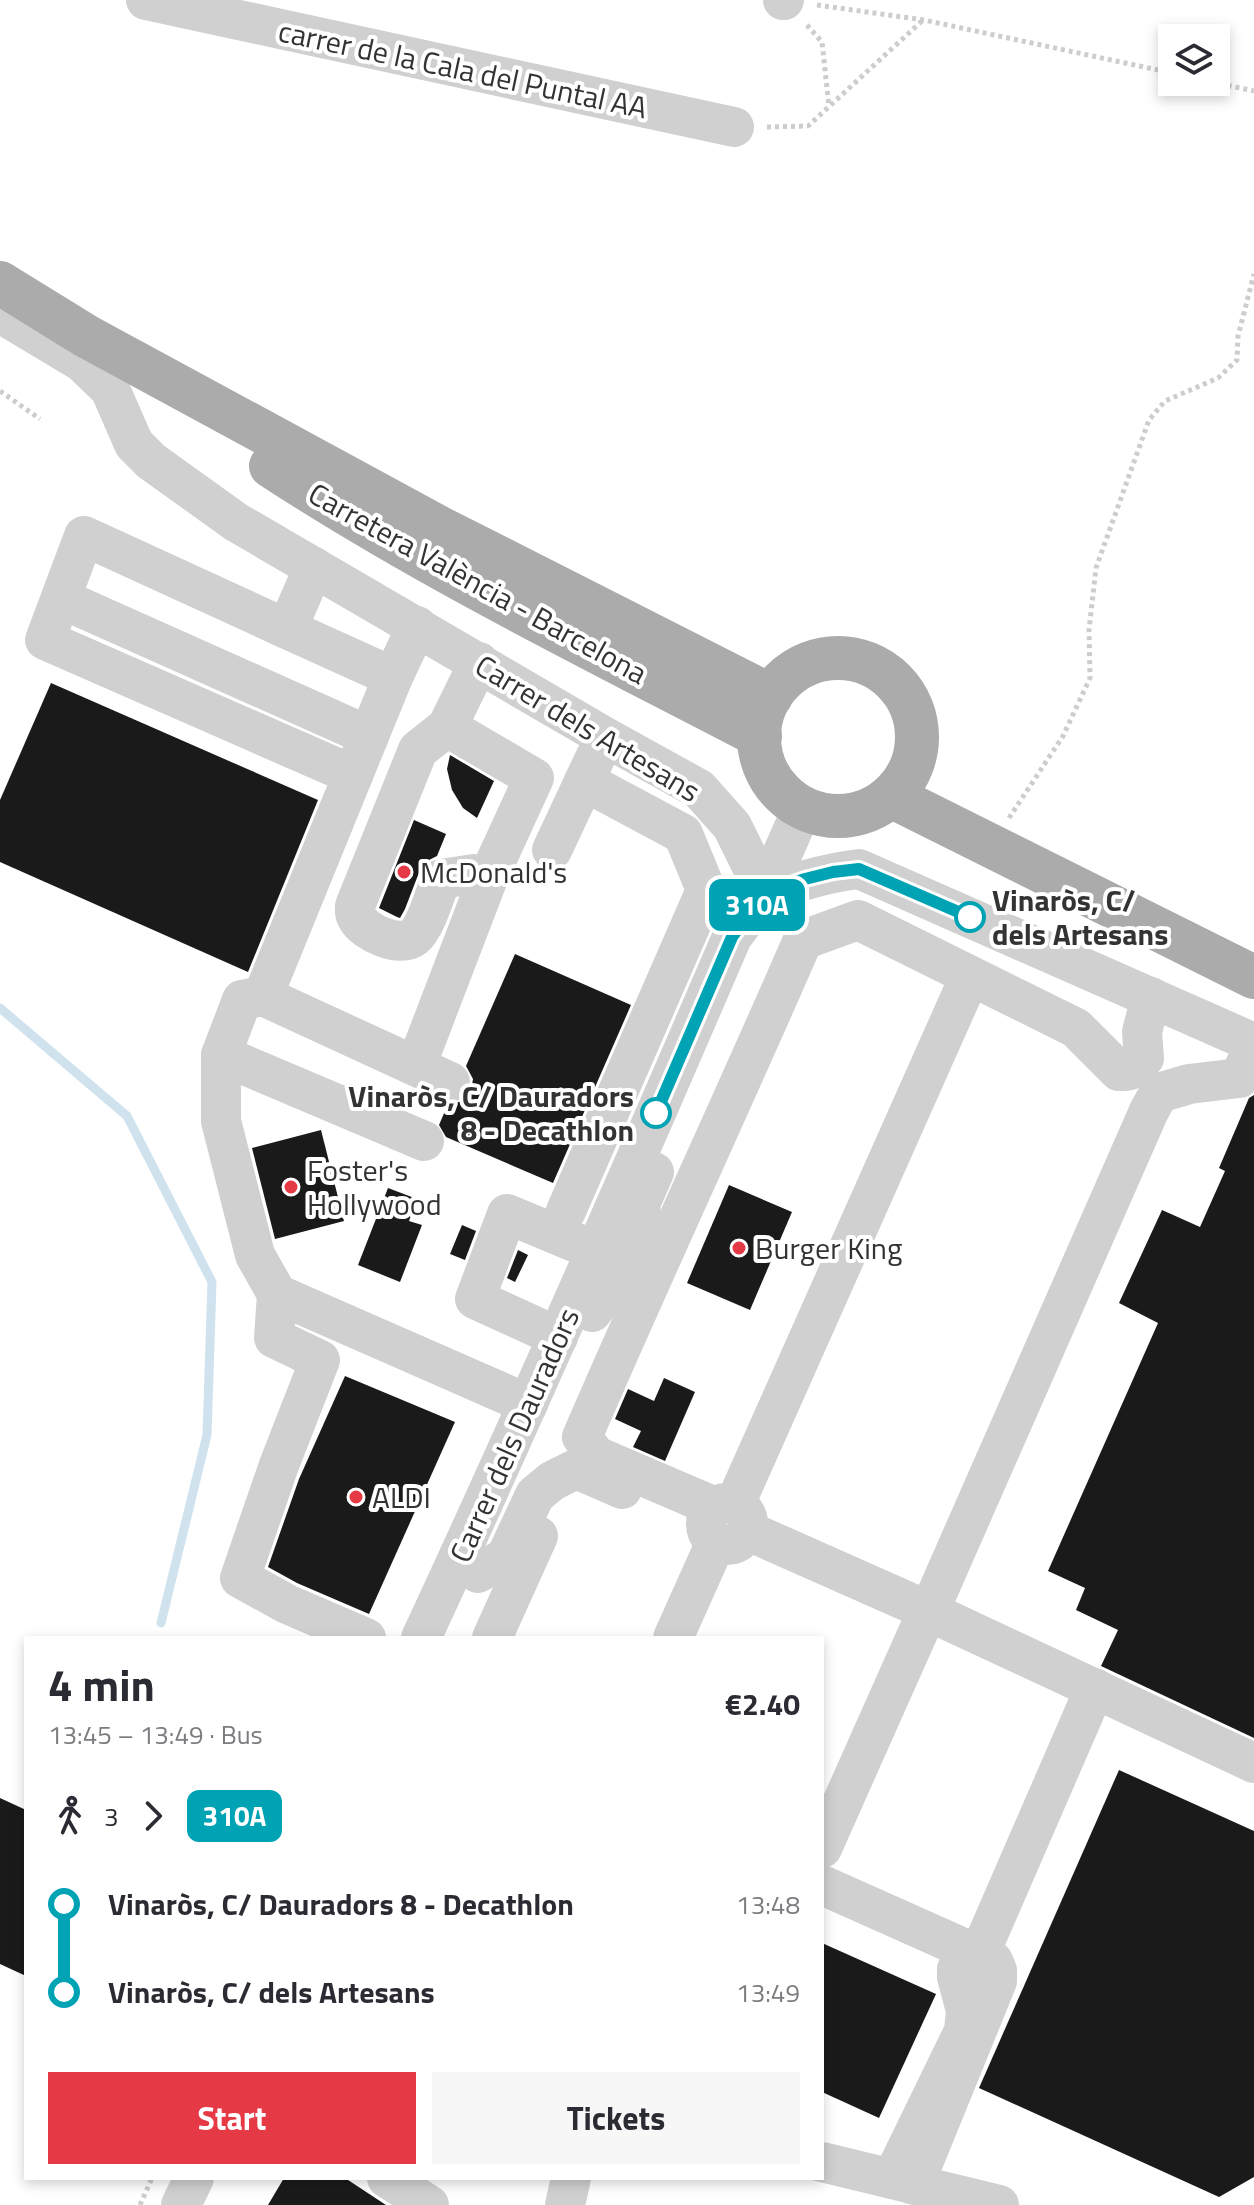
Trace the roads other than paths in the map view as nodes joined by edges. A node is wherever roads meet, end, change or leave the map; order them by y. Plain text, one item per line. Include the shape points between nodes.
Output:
1 (146, 0) edge
2 (734, 127) road end
3 (0, 283) edge
4 (0, 313) edge
5 (314, 567) junction
6 (62, 599) junction
7 (417, 626) junction
8 (287, 629) junction
9 (479, 662) junction
10 (393, 677) junction
11 (765, 716) junction
12 (447, 727) junction
13 (369, 736) junction
14 (605, 737) junction
15 (353, 775) junction
16 (584, 781) junction
17 (899, 786) junction
18 (803, 807) junction
19 (552, 850) dead end
20 (488, 878) junction
21 (765, 893) junction
22 (1254, 945) edge
23 (970, 976) junction
24 (1254, 977) edge
25 (263, 996) junction
26 (1151, 997) junction
27 (1254, 1045) edge
28 (221, 1055) junction
29 (424, 1141) dead end
30 (566, 1211) dead end
31 (601, 1241) junction
32 (277, 1294) junction
33 (592, 1312) junction
34 (558, 1337) junction
35 (528, 1404) junction
36 (568, 1471) junction
37 (724, 1521) junction
38 (478, 1573) junction
39 (928, 1612) junction
40 (361, 1636) edge
41 (422, 1636) edge
42 (448, 1636) edge
43 (493, 1636) edge
44 (674, 1636) edge
45 (1095, 1688) junction
46 (1254, 1763) edge
47 (824, 1844) edge
48 (824, 1886) edge
49 (979, 1955) junction
50 (824, 2162) edge
51 (193, 2180) edge
52 (390, 2180) edge
53 (571, 2180) edge
54 (903, 2182) junction
55 (181, 2205) edge
56 (429, 2205) edge
57 (565, 2205) edge
58 (999, 2205) edge

1 - 2 street, carrer de la Cala del Puntal AA
3 - 11 main road, Carretera València - Barcelona
4 - 5 street, Carrer dels Artesans via 82,362 110,389 134,444 151,461 236,522
5 - 7 street, Carrer dels Artesans
5 - 8 street
6 - 8 street via 84,536
6 - 13 street
6 - 15 street via 45,640
7 - 9 street, Carrer dels Artesans
7 - 10 street
8 - 10 street
9 - 12 street
9 - 14 street, Carrer dels Artesans
10 - 13 street
11 - 17 main road via 779,683 799,667 848,658 873,665 908,700 916,724 916,750
11 - 18 main road via 761,757 773,781
12 - 20 street via 534,778
12 - 20 street via 418,750 355,915 370,930 405,942 420,931 441,879 474,874
13 - 15 street
14 - 16 street
14 - 21 street, Carrer dels Artesans via 699,789 732,826
15 - 25 street
16 - 19 street
16 - 30 street via 683,834 706,890
17 - 18 main road via 868,810 842,816
17 - 22 main road via 1005,825
17 - 24 main road
18 - 21 street, Carrer dels Dauradors
20 - 25 street via 433,1074
21 - 26 street via 859,869
21 - 31 street, Carrer dels Dauradors via 732,937
21 - 33 street, Carrer dels Dauradors via 753,948 641,1202 639,1229 623,1268
23 - 26 street via 1076,1028 1119,1071 1136,1068 1144,1058 1142,1032
23 - 37 street
23 - 37 street via 858,920 803,940 582,1437 596,1456
25 - 28 street via 242,1000
26 - 27 street
27 - 39 street via 1239,1078 1159,1093
28 - 29 street
28 - 32 street via 221,1121 255,1255
31 - 33 street, Carrer dels Dauradors via 615,1260
31 - 34 street, Carrer dels Dauradors
31 - 34 street via 507,1214 475,1299
32 - 35 street
32 - 40 street via 274,1338 320,1360 240,1578
33 - 38 street, Carrer dels Dauradors
34 - 35 street, Carrer dels Dauradors
35 - 41 street, Carrer dels Dauradors
36 - 37 street via 576,1469
36 - 38 street via 535,1495 506,1557
36 - 43 street
37 - 39 street
37 - 44 street
38 - 42 street, Carrer dels Dauradors
39 - 45 street
39 - 47 street
45 - 46 street
45 - 49 street
48 - 49 street
49 - 54 street via 957,1969 966,2011 964,2031
50 - 54 street
51 - 55 street
52 - 56 street
53 - 57 street
54 - 58 street

